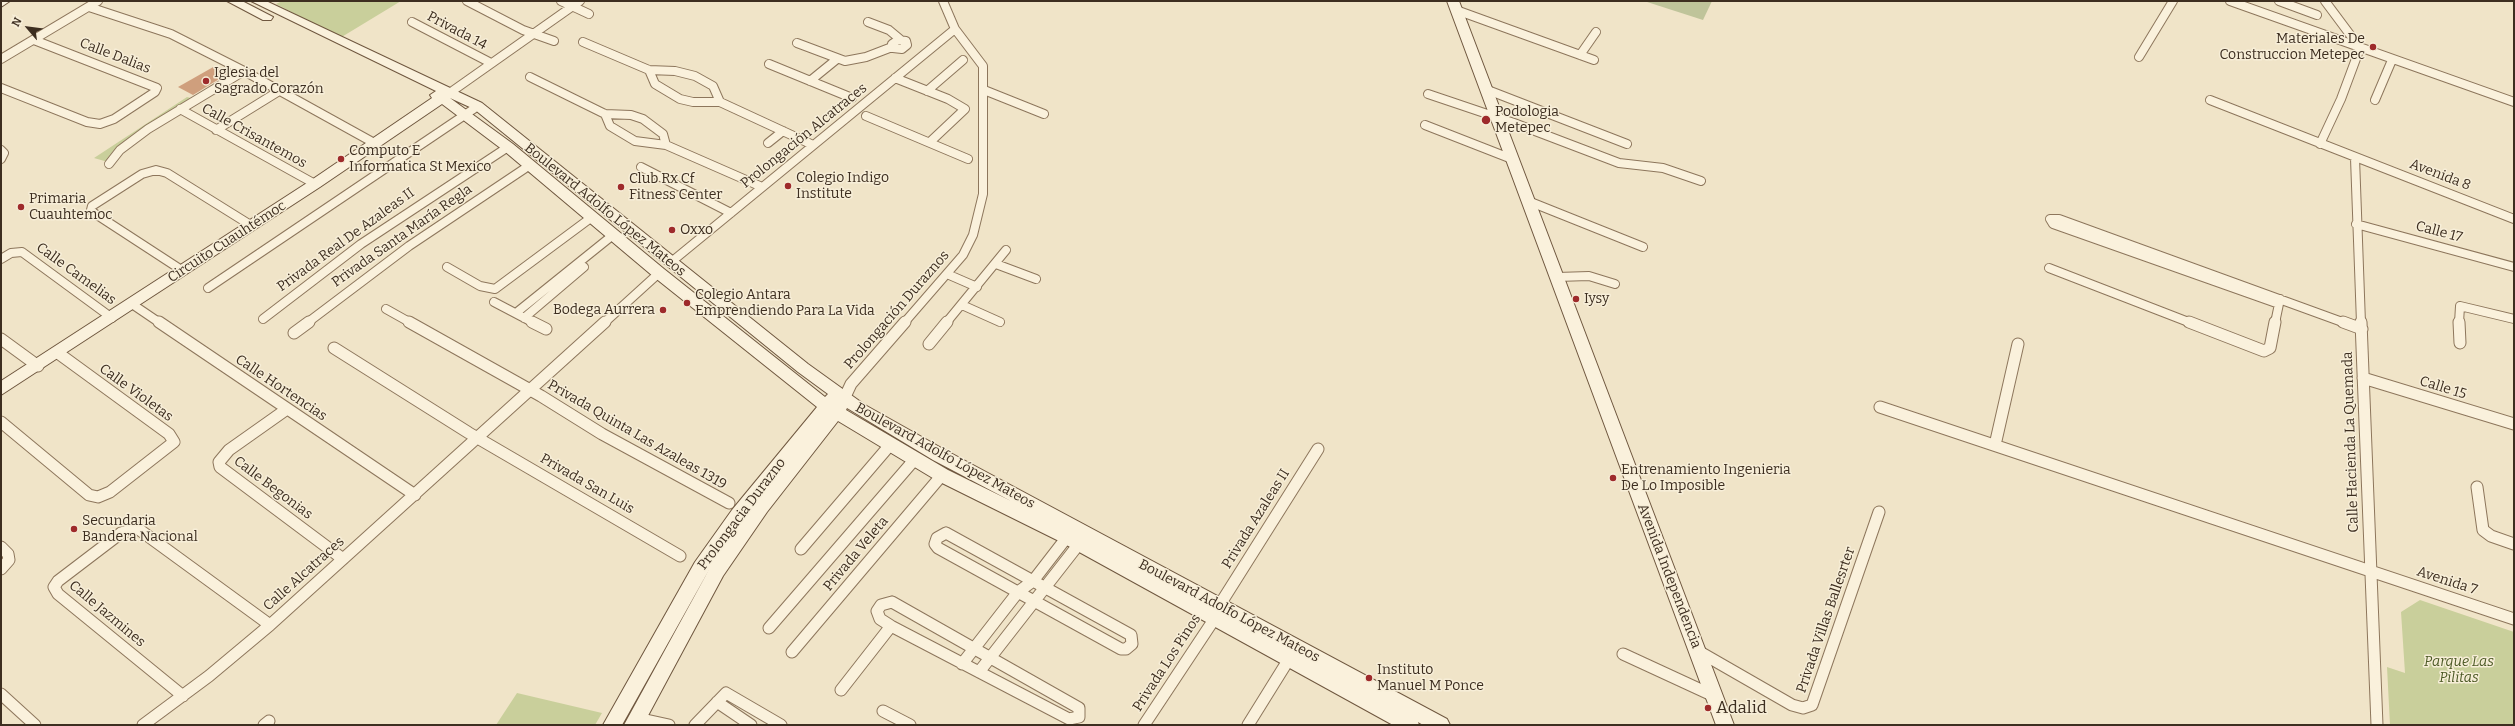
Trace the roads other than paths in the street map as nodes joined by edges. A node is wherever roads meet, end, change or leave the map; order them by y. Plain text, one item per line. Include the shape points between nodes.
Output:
1 (4, 1) edge
2 (98, 1) edge
3 (233, 1) edge
4 (257, 1) edge
5 (467, 1) edge
6 (561, 1) edge
7 (580, 1) edge
8 (943, 1) edge
9 (2173, 1) edge
10 (2230, 1) edge
11 (2325, 1) edge
12 (2283, 2) edge
13 (1, 3) edge
14 (1454, 5) edge
15 (572, 6) junction
16 (89, 7) junction
17 (589, 14) dead end
18 (2317, 15) dead end
19 (298, 21) junction
20 (412, 22) dead end
21 (868, 22) dead end
22 (287, 27) junction
23 (955, 29) junction
24 (1596, 32) dead end
25 (534, 33) junction
26 (34, 40) junction
27 (554, 41) dead end
28 (583, 42) dead end
29 (797, 43) dead end
30 (904, 43) junction
31 (2360, 48) junction
32 (924, 54) junction
33 (1580, 55) junction
34 (2139, 56) dead end
35 (837, 59) junction
36 (1, 60) edge
37 (963, 60) dead end
38 (1594, 60) dead end
39 (2392, 60) junction
40 (491, 63) junction
41 (769, 64) dead end
42 (649, 70) junction
43 (244, 71) junction
44 (530, 77) dead end
45 (895, 78) junction
46 (810, 81) junction
47 (1, 88) edge
48 (1485, 89) junction
49 (984, 90) junction
50 (279, 91) junction
51 (927, 91) junction
52 (1428, 94) dead end
53 (446, 95) junction
54 (852, 98) dead end
55 (2210, 100) dead end
56 (2375, 100) dead end
57 (720, 102) junction
58 (2514, 102) edge
59 (180, 109) junction
60 (472, 110) junction
61 (605, 114) junction
62 (1044, 114) dead end
63 (866, 116) dead end
64 (1496, 119) junction
65 (1425, 125) dead end
66 (216, 130) junction
67 (783, 131) junction
68 (930, 142) junction
69 (768, 143) dead end
70 (376, 144) junction
71 (1627, 144) dead end
72 (2320, 144) junction
73 (666, 145) junction
74 (814, 145) junction
75 (508, 147) junction
76 (1, 150) edge
77 (1, 158) edge
78 (2355, 158) junction
79 (968, 159) dead end
80 (1512, 159) junction
81 (109, 164) dead end
82 (530, 165) junction
83 (641, 167) dead end
84 (1701, 181) dead end
85 (315, 184) junction
86 (762, 187) junction
87 (1528, 201) junction
88 (731, 213) junction
89 (592, 217) junction
90 (2514, 218) edge
91 (2356, 224) junction
92 (252, 226) junction
93 (615, 237) junction
94 (1643, 247) dead end
95 (1006, 250) dead end
96 (2154, 256) junction
97 (1, 259) edge
98 (670, 263) junction
99 (996, 264) junction
100 (447, 267) dead end
101 (2514, 267) edge
102 (2049, 268) dead end
103 (184, 271) junction
104 (659, 273) junction
105 (947, 274) junction
106 (1556, 277) junction
107 (1036, 279) dead end
108 (1615, 284) dead end
109 (977, 287) junction
110 (208, 288) dead end
111 (494, 302) dead end
112 (2280, 302) junction
113 (132, 304) junction
114 (962, 305) junction
115 (386, 309) dead end
116 (520, 315) junction
117 (112, 318) junction
118 (263, 319) dead end
119 (2514, 319) edge
120 (1000, 322) dead end
121 (546, 329) dead end
122 (2362, 329) junction
123 (294, 333) dead end
124 (1, 339) edge
125 (2460, 343) dead end
126 (929, 344) dead end
127 (2018, 344) dead end
128 (334, 348) dead end
129 (58, 353) junction
130 (38, 366) junction
131 (2363, 378) junction
132 (1, 389) edge
133 (530, 391) junction
134 (839, 399) junction
135 (1880, 407) dead end
136 (287, 409) junction
137 (1, 422) edge
138 (2514, 424) edge
139 (478, 438) junction
140 (890, 445) junction
141 (1995, 445) junction
142 (1318, 449) dead end
143 (914, 459) junction
144 (942, 475) junction
145 (2477, 487) dead end
146 (415, 495) junction
147 (729, 503) dead end
148 (1879, 512) dead end
149 (1078, 538) junction
150 (2514, 544) edge
151 (1, 547) edge
152 (801, 549) dead end
153 (680, 556) dead end
154 (343, 559) junction
155 (700, 567) junction
156 (1, 569) edge
157 (717, 571) junction
158 (2370, 571) junction
159 (1032, 581) junction
160 (1045, 587) junction
161 (1018, 592) junction
162 (1034, 601) junction
163 (1217, 612) junction
164 (2514, 619) edge
165 (270, 625) junction
166 (891, 626) junction
167 (769, 628) dead end
168 (974, 649) junction
169 (1698, 651) junction
170 (792, 652) dead end
171 (1623, 654) dead end
172 (990, 658) junction
173 (1289, 659) junction
174 (962, 664) junction
175 (979, 672) junction
176 (841, 690) dead end
177 (1, 694) edge
178 (183, 696) junction
179 (1714, 696) junction
180 (717, 702) junction
181 (883, 711) dead end
182 (892, 721) edge
183 (635, 722) edge
184 (907, 724) edge
185 (35, 725) edge
186 (143, 725) edge
187 (612, 725) edge
188 (669, 725) edge
189 (694, 725) edge
190 (751, 725) edge
191 (782, 725) edge
192 (1144, 725) edge
193 (1248, 725) edge
194 (1410, 725) edge
195 (1441, 725) edge
196 (1725, 725) edge
197 (2377, 725) edge

1 - 13 street
2 - 16 street
3 - 22 street, Boulevard Adolfo López Mateos
4 - 19 street, Boulevard Adolfo López Mateos
5 - 25 street
6 - 15 street
7 - 15 street
8 - 23 street, Prolongación Duraznos
9 - 34 street
10 - 31 street
11 - 31 street
12 - 18 street
14 - 33 street
14 - 48 street, Avenida Independencia
15 - 17 street
15 - 25 street
16 - 26 street
16 - 43 street via 171,34
19 - 22 street
19 - 53 street, Boulevard Adolfo López Mateos
20 - 40 street, Privada 14
21 - 30 street via 889,30
22 - 53 street, Boulevard Adolfo López Mateos
23 - 32 street, Prolongación Alcatraces
23 - 49 street, Prolongación Duraznos via 980,60
24 - 33 street
25 - 27 street
25 - 40 street
26 - 36 street
26 - 47 street, Calle Dalias via 157,88 155,92 114,119 100,124 87,122
28 - 42 street
29 - 35 street
30 - 32 street
30 - 35 street via 894,42 892,47 852,61
31 - 39 street
31 - 72 street via 2341,99
32 - 45 street, Prolongación Alcatraces
33 - 38 street
35 - 46 street
37 - 51 street
39 - 56 street
39 - 58 street
40 - 53 street
41 - 46 street
42 - 57 street via 675,71 695,76 713,86
42 - 57 street via 655,84 680,99
43 - 50 street
43 - 59 street
44 - 61 street
45 - 51 street
45 - 74 street, Prolongación Alcatraces
46 - 54 street
48 - 64 street, Avenida Independencia
48 - 71 street
49 - 62 street
49 - 105 street, Prolongación Duraznos via 983,194 980,213 974,235
50 - 66 street
50 - 70 street
51 - 68 street via 965,109
52 - 64 street
53 - 60 street, Boulevard Adolfo López Mateos
53 - 70 street, Circuito Cuauhtémoc
55 - 72 street, Avenida 8
57 - 67 street
59 - 66 street, Calle Crisantemos
59 - 81 street via 120,150
60 - 75 street, Boulevard Adolfo López Mateos
60 - 98 street, Boulevard Adolfo López Mateos
60 - 110 street
61 - 73 street via 610,126 635,141
61 - 73 street via 631,115 643,119 663,134
63 - 68 street
64 - 80 street, Avenida Independencia
64 - 84 street via 1514,123 1619,163 1663,168
65 - 80 street
66 - 85 street, Calle Crisantemos
67 - 69 street
67 - 74 street
68 - 79 street
70 - 85 street, Circuito Cuauhtémoc
72 - 78 street, Avenida 8
73 - 86 street
74 - 86 street, Prolongación Alcatraces
75 - 82 street, Boulevard Adolfo López Mateos
75 - 118 street, Privada Real De Azaleas II via 356,248
76 - 77 street via 4,153
78 - 90 street, Avenida 8
78 - 91 street, Calle Hacienda La Quemada
80 - 87 street, Avenida Independencia
82 - 89 street, Boulevard Adolfo López Mateos
82 - 123 street, Privada Santa María Regla via 409,246
83 - 88 street
85 - 92 street, Circuito Cuauhtémoc
86 - 88 street, Prolongación Alcatraces
87 - 94 street
87 - 106 street, Avenida Independencia
88 - 98 street, Prolongación Alcatraces
89 - 93 street, Boulevard Adolfo López Mateos
89 - 100 street via 495,289 480,286
91 - 101 street, Calle 17
91 - 122 street, Calle Hacienda La Quemada
92 - 103 street, Circuito Cuauhtémoc
92 - 103 street via 167,173 156,170 142,174 92,206 91,210 94,213
93 - 104 street, Boulevard Adolfo López Mateos
93 - 116 street
95 - 99 street
96 - 96 street via 2059,219 2050,219 2053,224
96 - 112 street
97 - 117 street, Calle Camelias via 11,253 22,252
98 - 134 street, Boulevard Adolfo López Mateos
99 - 107 street
99 - 109 street
102 - 112 street via 2264,351 2270,348
103 - 113 street, Circuito Cuauhtémoc
104 - 133 street, Calle Alcatraces
104 - 134 street, Boulevard Adolfo López Mateos
105 - 109 street
105 - 134 street, Prolongación Duraznos
106 - 108 street via 1589,276
106 - 169 street, Avenida Independencia
109 - 114 street
111 - 116 street
112 - 122 street
113 - 117 street, Circuito Cuauhtémoc
113 - 136 street, Calle Hortencias
114 - 120 street
114 - 126 street
115 - 133 street, Privada Quinta Las Azaleas 1319
116 - 121 street
117 - 129 street, Circuito Cuauhtémoc
119 - 125 street via 2460,306
122 - 131 street, Calle Hacienda La Quemada
124 - 130 street
127 - 141 street
128 - 139 street
129 - 130 street, Circuito Cuauhtémoc
129 - 137 street, Calle Violetas via 169,434 174,442 110,492 98,497 89,494
130 - 132 street, Circuito Cuauhtémoc
131 - 138 street, Calle 15
131 - 158 street, Calle Hacienda La Quemada
133 - 139 street, Calle Alcatraces
133 - 147 street, Privada Quinta Las Azaleas 1319 via 602,434
134 - 140 street, Boulevard Adolfo López Mateos
134 - 149 street, Boulevard Adolfo López Mateos
134 - 155 street, Prolongacia Durazno via 738,515
134 - 157 street, Prolongacia Durazno
135 - 141 street, Avenida 7
136 - 146 street, Calle Hortencias
136 - 154 street, Calle Begonias via 229,450 219,462 220,467
139 - 146 street, Calle Alcatraces
139 - 153 street, Privada San Luis
140 - 143 street, Boulevard Adolfo López Mateos
140 - 152 street
141 - 158 street, Avenida 7
142 - 163 street, Privada Azaleas II
143 - 144 street, Boulevard Adolfo López Mateos
143 - 167 street
144 - 149 street, Boulevard Adolfo López Mateos
144 - 170 street, Privada Veleta
145 - 150 street via 2483,530 2491,536
146 - 154 street, Calle Alcatraces
148 - 169 street, Privada Villas Ballesrter via 1812,705 1804,708 1792,705
149 - 159 street
149 - 160 street
149 - 163 street, Boulevard Adolfo López Mateos
151 - 156 street via 8,554 9,560
154 - 165 street, Calle Alcatraces
155 - 157 street
155 - 187 street, Prolongacia Durazno
157 - 183 street, Prolongacia Durazno
158 - 164 street, Avenida 7
158 - 197 street, Calle Hacienda La Quemada
159 - 160 street
159 - 161 street
159 - 161 street via 949,534 942,534 937,538 935,544 938,548
160 - 162 street
160 - 162 street via 1131,635 1134,639 1132,644 1126,649 1121,649
161 - 162 street
161 - 168 street
162 - 172 street
163 - 173 street, Boulevard Adolfo López Mateos
163 - 192 street, Privada Los Pinos
163 - 195 street, Boulevard Adolfo López Mateos
165 - 178 street, Calle Alcatraces
165 - 178 street, Calle Jazmines via 137,528 121,533 58,581 54,587 58,594
166 - 168 street via 880,619 878,611 881,605 892,602
166 - 174 street
166 - 176 street
168 - 172 street
168 - 174 street
169 - 179 street, Avenida Independencia
171 - 179 street
172 - 175 street
172 - 175 street via 1079,708 1079,717 1069,719
173 - 193 street
173 - 194 street, Boulevard Adolfo López Mateos
174 - 175 street
177 - 185 street
178 - 186 street, Calle Alcatraces
179 - 196 street, Avenida Independencia
180 - 189 street
180 - 190 street
180 - 191 street via 726,693
181 - 182 street
182 - 184 street
183 - 188 street

